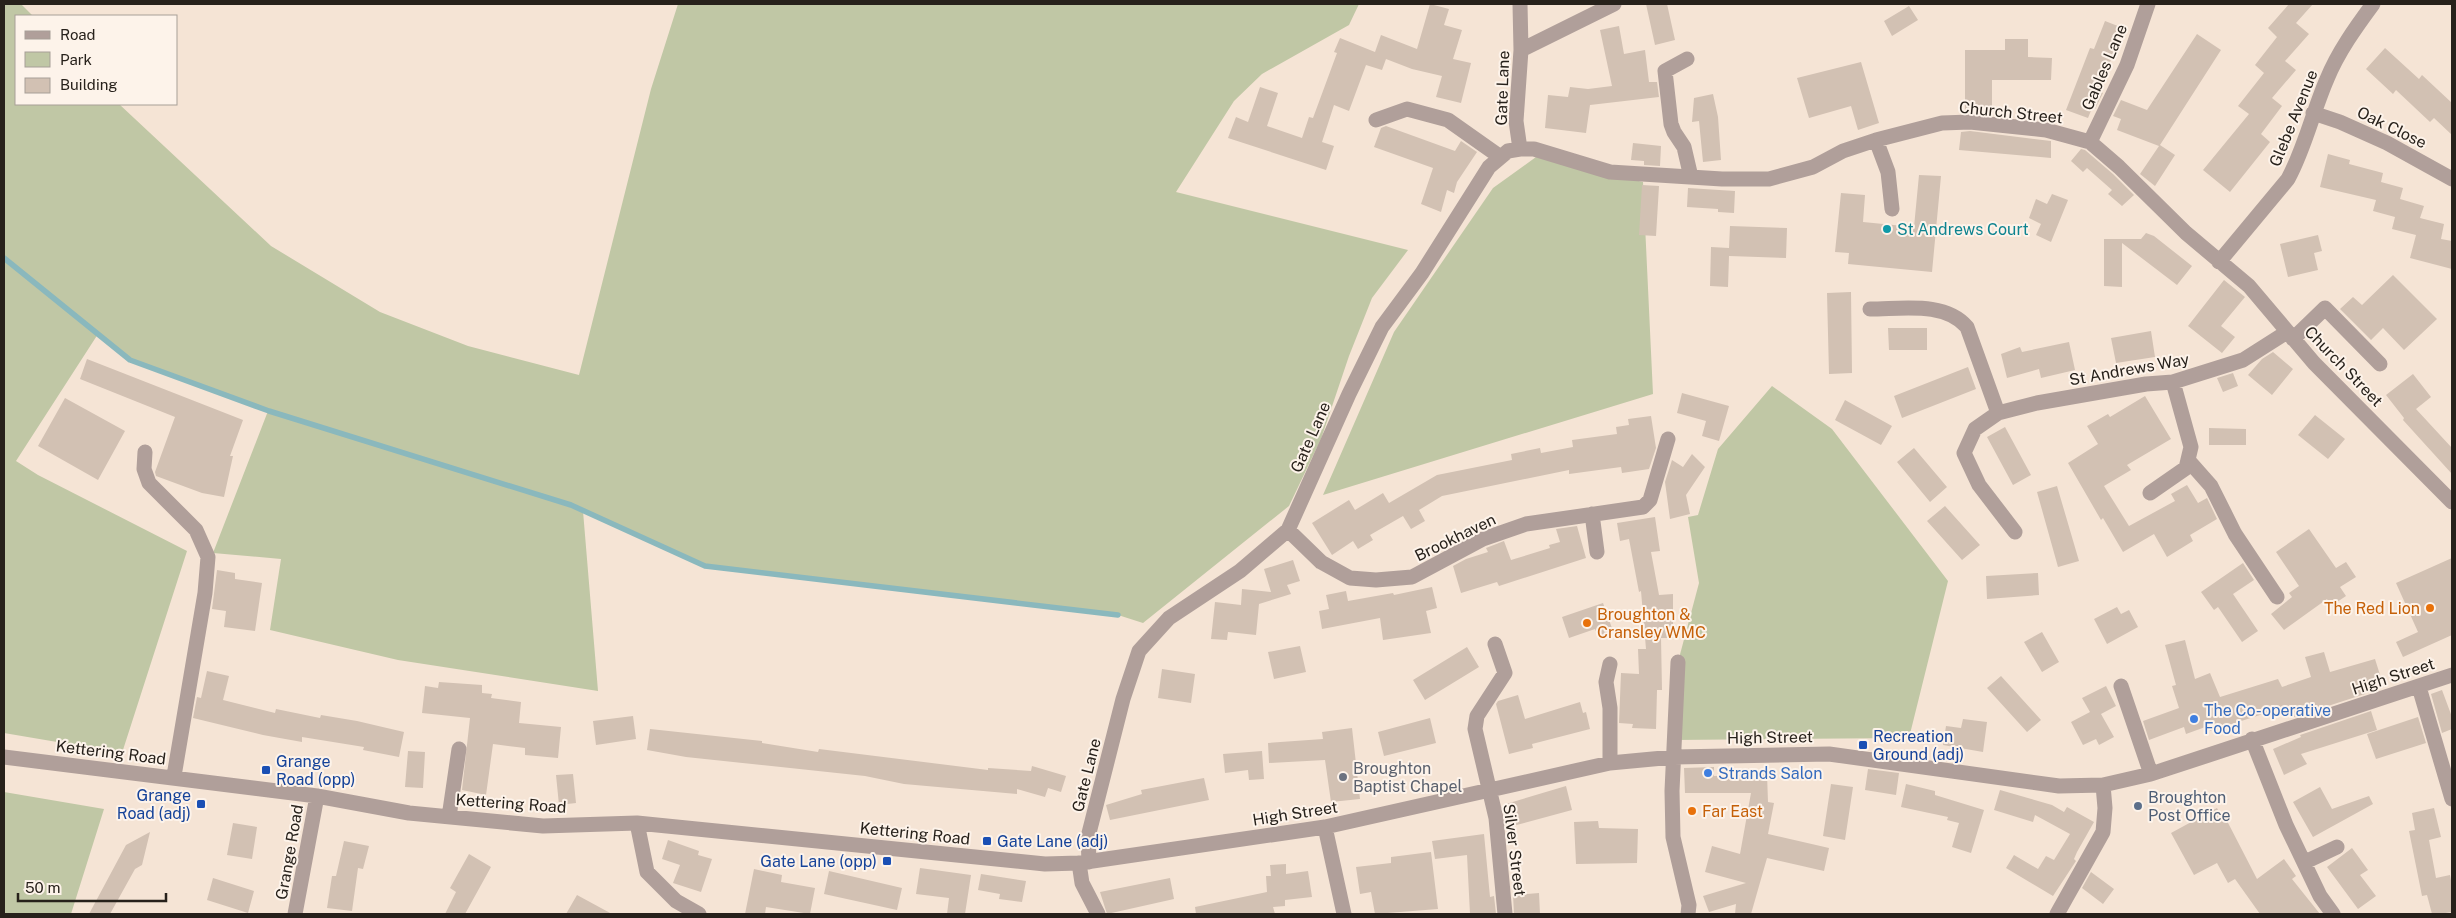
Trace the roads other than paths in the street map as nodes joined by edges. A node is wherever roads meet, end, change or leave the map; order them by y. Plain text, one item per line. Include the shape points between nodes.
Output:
1 (1520, 4) edge
2 (1614, 4) edge
3 (2148, 4) edge
4 (2373, 4) edge
5 (1521, 50) junction
6 (1687, 58) dead end
7 (2313, 113) junction
8 (1376, 120) dead end
9 (1876, 140) junction
10 (2090, 142) junction
11 (1520, 149) junction
12 (1500, 156) junction
13 (1691, 177) junction
14 (2452, 179) edge
15 (1892, 209) dead end
16 (2219, 262) junction
17 (1870, 309) dead end
18 (2290, 335) junction
19 (2380, 364) dead end
20 (2174, 382) junction
21 (1998, 413) junction
22 (1668, 439) dead end
23 (145, 452) dead end
24 (2188, 460) junction
25 (2150, 493) dead end
26 (2452, 502) edge
27 (1592, 514) junction
28 (1288, 530) junction
29 (2015, 532) dead end
30 (1597, 552) dead end
31 (2277, 597) dead end
32 (1495, 644) dead end
33 (1678, 662) dead end
34 (1610, 664) dead end
35 (2452, 676) edge
36 (2121, 686) dead end
37 (2419, 687) junction
38 (2252, 739) junction
39 (459, 749) dead end
40 (4, 757) edge
41 (1674, 757) junction
42 (1610, 763) junction
43 (2151, 774) junction
44 (174, 776) junction
45 (2103, 785) junction
46 (1488, 790) junction
47 (316, 796) junction
48 (2452, 799) edge
49 (449, 817) junction
50 (637, 823) junction
51 (1326, 827) junction
52 (2337, 847) dead end
53 (1084, 862) junction
54 (2305, 862) junction
55 (295, 914) edge
56 (699, 914) edge
57 (1098, 914) edge
58 (1344, 914) edge
59 (1505, 914) edge
60 (1688, 914) edge
61 (2057, 914) edge
62 (2334, 914) edge

1 - 5 street, Gate Lane
2 - 5 street
3 - 10 street, Gables Lane via 2127,65
4 - 7 street, Glebe Avenue via 2338,56
5 - 11 street, Gate Lane via 1516,121
6 - 13 street via 1665,71 1671,124 1684,147
7 - 14 street, Oak Close via 2387,142
7 - 16 street, Glebe Avenue via 2288,179
8 - 12 street via 1407,109 1448,120
9 - 10 street, Church Street via 1942,123 1970,122 2046,130
9 - 13 street, Church Street via 1842,151 1812,167 1769,179
9 - 15 street via 1888,172
10 - 16 street, Church Street
11 - 12 street, Gate Lane
11 - 13 street, Church Street via 1534,149 1610,172
12 - 28 street, Gate Lane via 1489,167 1422,273 1382,326
16 - 18 street, Church Street via 2248,286
17 - 21 street via 1938,310 1960,318 1972,338
18 - 19 street, St Andrews Way via 2326,308
18 - 20 street, St Andrews Way via 2243,360
18 - 26 street, Church Street
20 - 21 street, St Andrews Way via 2037,403
20 - 24 street via 2191,447
21 - 29 street via 1975,429 1964,453 1979,485
22 - 27 street, Brookhaven via 1650,500 1643,507
23 - 44 street via 144,469 150,483 196,530 208,557 205,593
24 - 25 street via 2186,468
24 - 31 street via 2211,486 2235,534
27 - 28 street, Brookhaven via 1526,524 1483,539 1412,577 1376,580 1350,578 1321,562
27 - 30 street
28 - 53 street, Gate Lane via 1240,571 1168,618 1139,651 1123,699
32 - 46 street, Silver Street via 1505,672 1477,716 1474,729
33 - 41 street
34 - 42 street via 1606,682 1610,708
35 - 37 street, High Street
36 - 43 street
37 - 38 street, High Street
37 - 48 street
38 - 43 street, High Street
38 - 54 street via 2286,825
39 - 49 street
40 - 44 street, Kettering Road
41 - 42 street, High Street
41 - 45 street, High Street via 1829,754 2059,786
41 - 60 street via 1673,837 1689,905
42 - 46 street, High Street
43 - 45 street, High Street
44 - 47 street, Kettering Road
45 - 61 street via 2103,832
46 - 51 street, High Street
46 - 59 street, Silver Street via 1496,818
47 - 49 street, Kettering Road
47 - 55 street, Grange Road
49 - 50 street, Kettering Road via 543,826
50 - 53 street, Kettering Road via 1045,864
50 - 56 street via 647,872 676,901
51 - 53 street, High Street
51 - 58 street
52 - 54 street
53 - 57 street, Gate Lane via 1082,883
54 - 62 street via 2320,896

